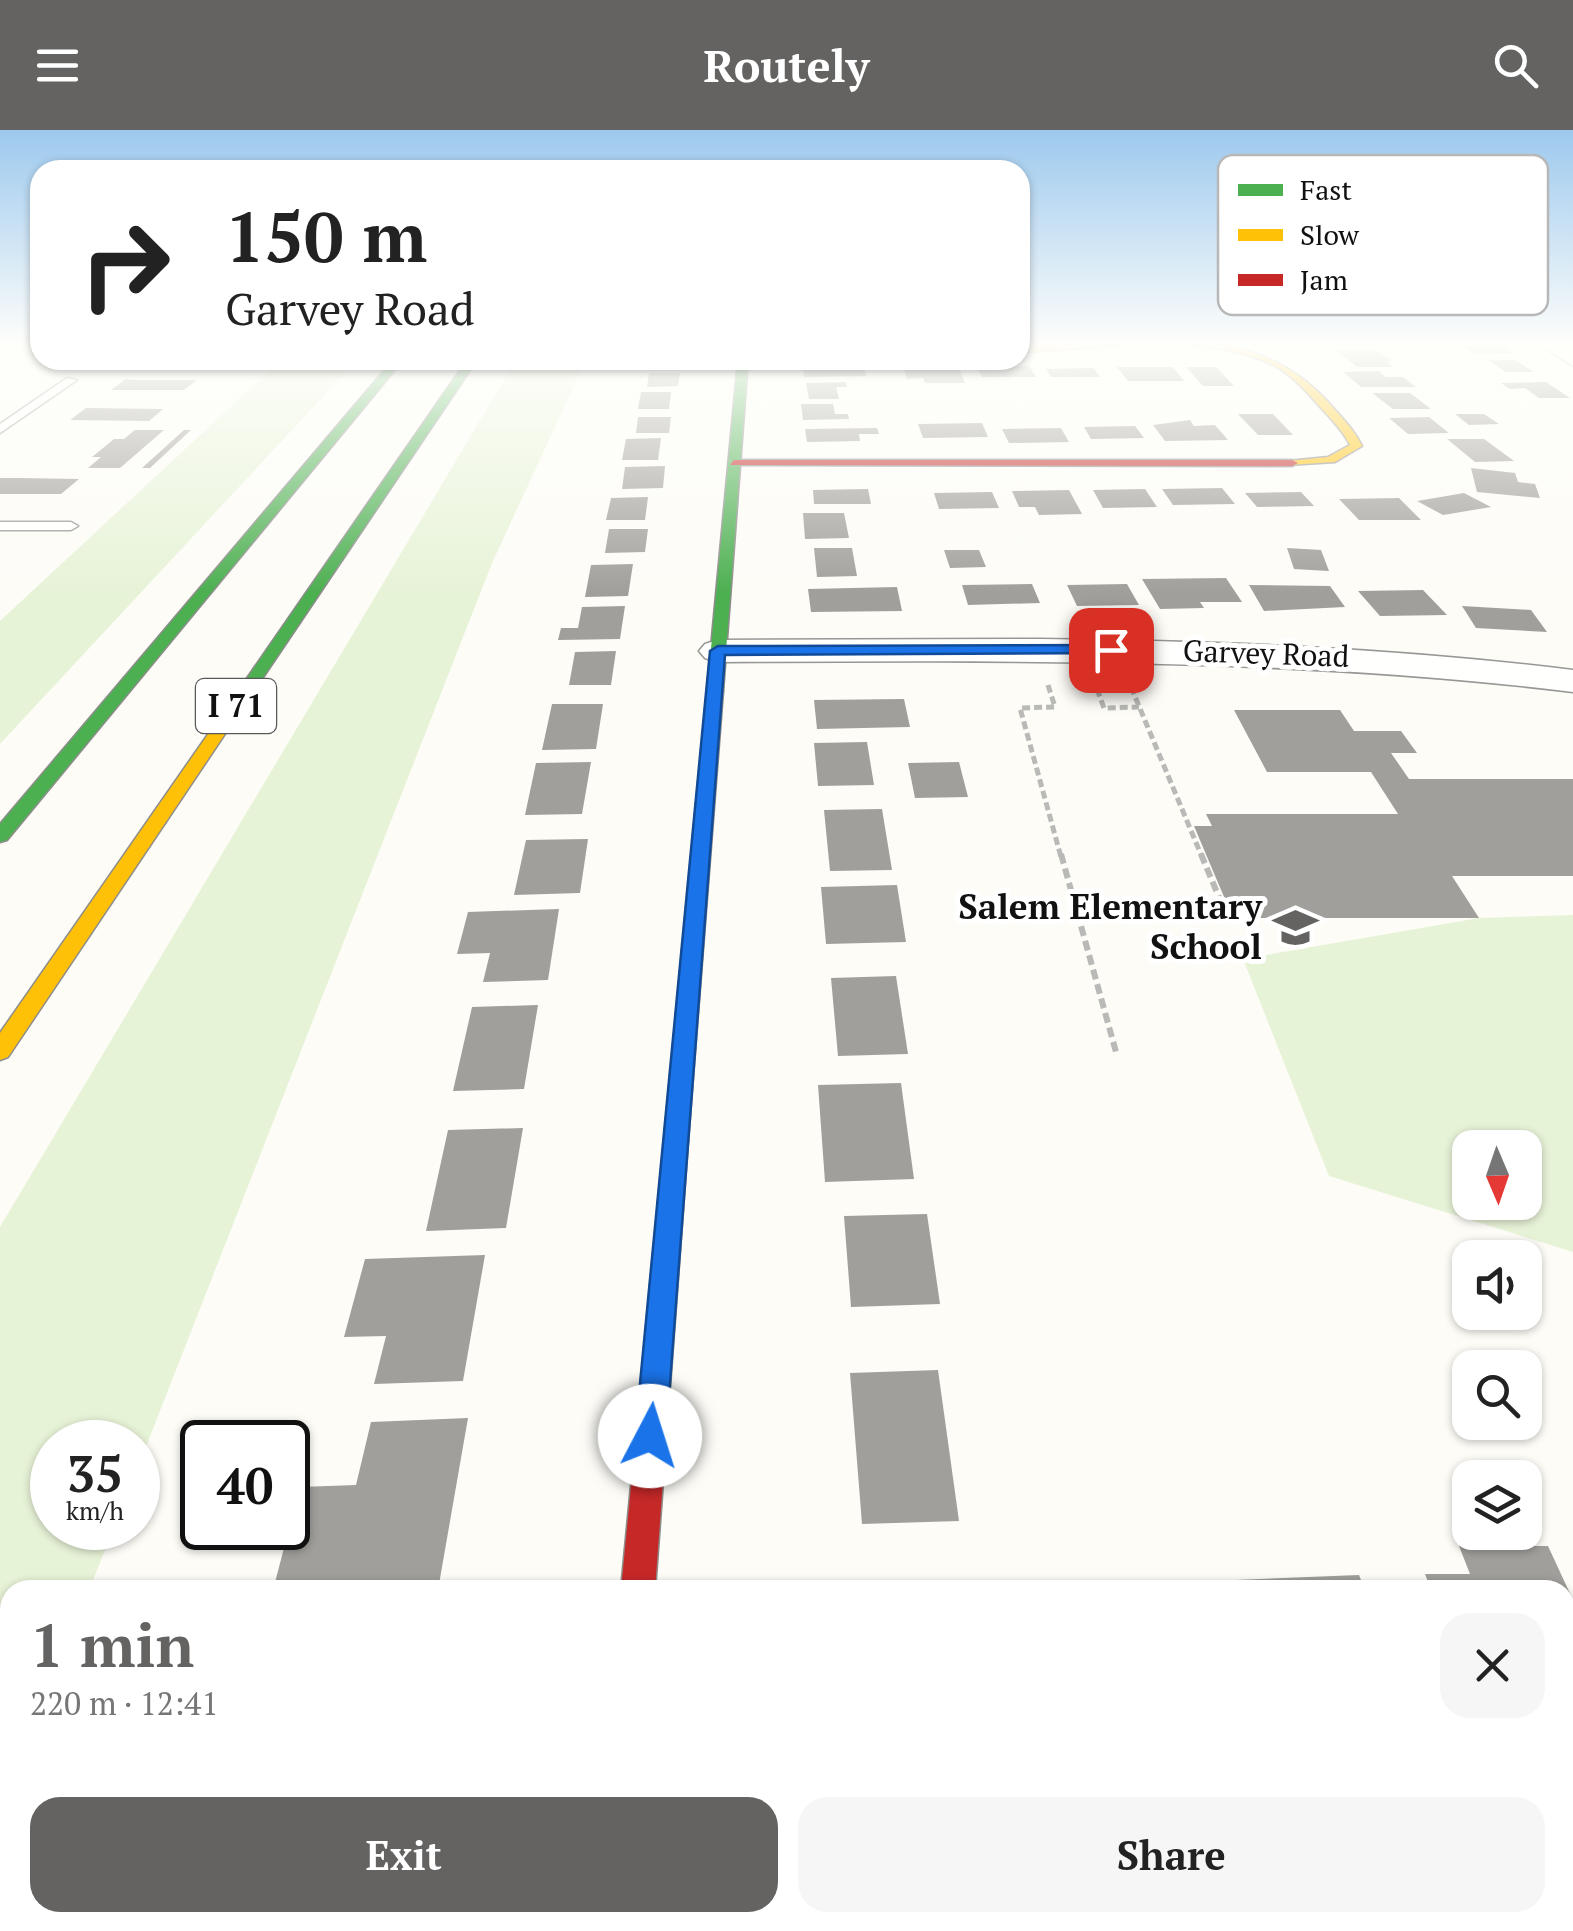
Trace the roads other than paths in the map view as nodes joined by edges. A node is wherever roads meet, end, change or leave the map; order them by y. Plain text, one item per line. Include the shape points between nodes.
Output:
1 (344, 425) edge
2 (428, 425) edge
3 (737, 425) edge
4 (1342, 425) edge
5 (734, 463) junction
6 (0, 526) edge
7 (71, 526) dead end
8 (718, 651) junction
9 (1573, 681) edge
10 (0, 836) edge
11 (0, 1051) edge
12 (639, 1580) edge

1 - 10 main road, I 71
2 - 11 main road, I 71
3 - 5 main road
4 - 5 main road via 1356,446 1308,463
5 - 8 main road
6 - 7 lane
8 - 9 street, Garvey Road via 1248,651
8 - 12 main road

